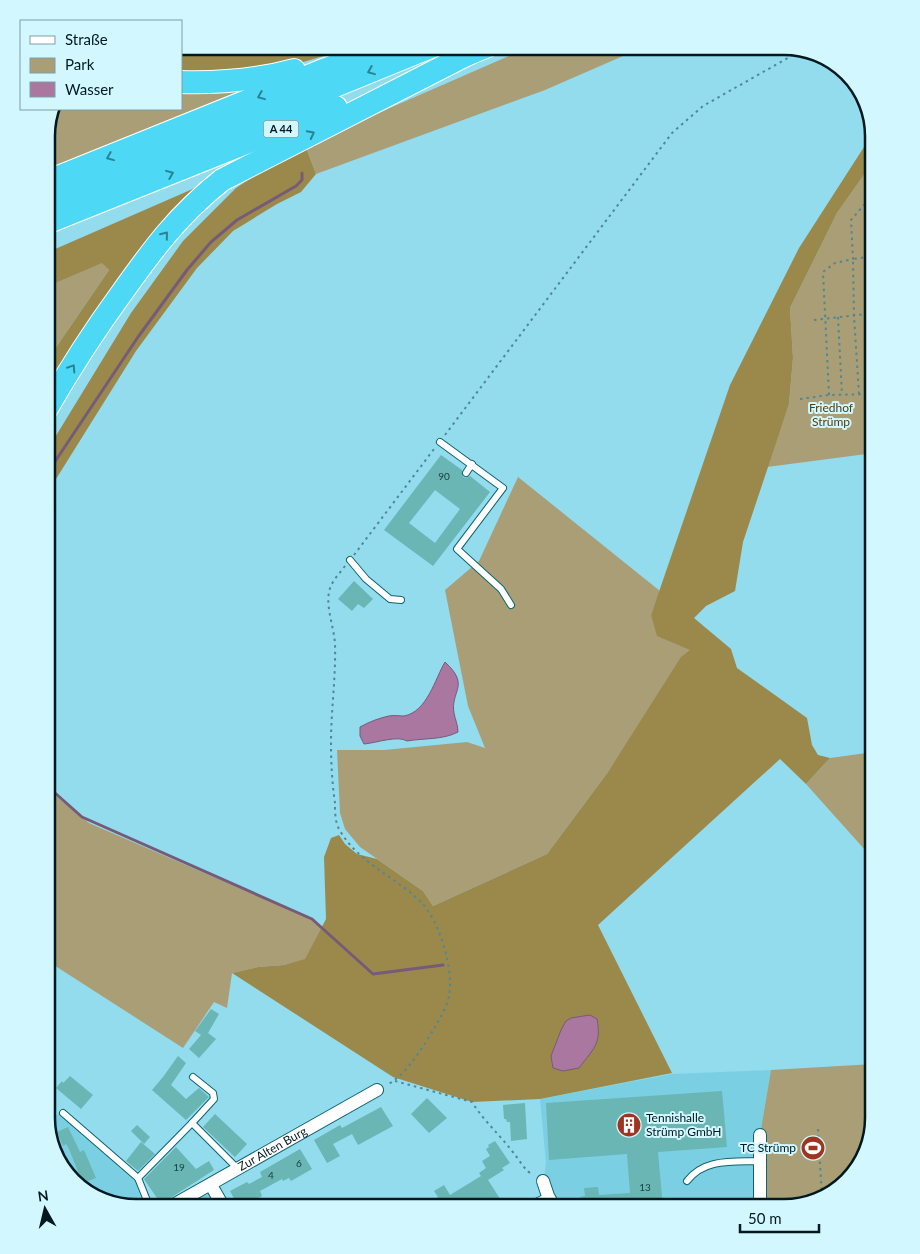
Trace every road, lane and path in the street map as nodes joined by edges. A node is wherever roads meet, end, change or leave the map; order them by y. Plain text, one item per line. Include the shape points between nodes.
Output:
1 (345, 55) edge
2 (364, 55) edge
3 (411, 55) edge
4 (467, 55) edge
5 (469, 55) edge
6 (182, 82) edge
7 (55, 178) edge
8 (55, 200) edge
9 (865, 204) edge
10 (93, 205) junction
11 (55, 220) edge
12 (55, 225) edge
13 (865, 257) edge
14 (853, 259) junction
15 (865, 314) edge
16 (854, 316) junction
17 (826, 317) junction
18 (838, 317) junction
19 (814, 320) dead end
20 (859, 394) junction
21 (865, 394) edge
22 (842, 395) junction
23 (55, 396) edge
24 (830, 396) junction
25 (800, 399) dead end
26 (440, 442) dead end
27 (472, 464) junction
28 (466, 473) dead end
29 (350, 560) dead end
30 (401, 600) dead end
31 (511, 605) dead end
32 (193, 1077) dead end
33 (394, 1081) dead end
34 (377, 1090) dead end
35 (63, 1113) dead end
36 (192, 1123) junction
37 (818, 1129) dead end
38 (760, 1135) dead end
39 (760, 1161) junction
40 (238, 1169) junction
41 (138, 1178) junction
42 (544, 1181) joint
43 (687, 1181) dead end
44 (211, 1184) junction
45 (822, 1189) edge
46 (548, 1196) junction
47 (146, 1199) edge
48 (184, 1199) edge
49 (219, 1199) edge
50 (542, 1199) edge
51 (550, 1199) edge
52 (760, 1199) edge

1 - 6 highway via 274,75
2 -> 7 highway
3 -> 8 highway, A 44
10 -> 4 highway, A 44
23 -> 5 highway via 99,325 151,252 202,196 222,180
9 - 14 path via 851,220
10 - 11 highway, A 44
10 - 12 highway
13 - 14 path
14 - 16 path
14 - 17 path via 835,263 823,272
15 - 16 path
16 - 18 path
16 - 20 path
17 - 18 path
17 - 19 path
17 - 24 path
18 - 22 path
20 - 21 path
20 - 22 path
22 - 24 path
24 - 25 path
26 - 27 lane
27 - 28 lane
27 - 31 lane via 503,488 457,549 501,589
29 - 30 lane via 390,599
32 - 36 lane via 213,1093 214,1099
33 - 42 path via 472,1102 528,1172
34 - 40 street, Zur Alten Burg
35 - 41 lane
36 - 40 lane
36 - 41 lane
37 - 45 path
38 - 39 street
39 - 43 lane via 705,1166
39 - 52 street
40 - 44 street, Zur Alten Burg
41 - 47 lane
42 - 46 street
44 - 48 street, Zur Alten Burg
44 - 49 street
46 - 50 lane
46 - 51 street

